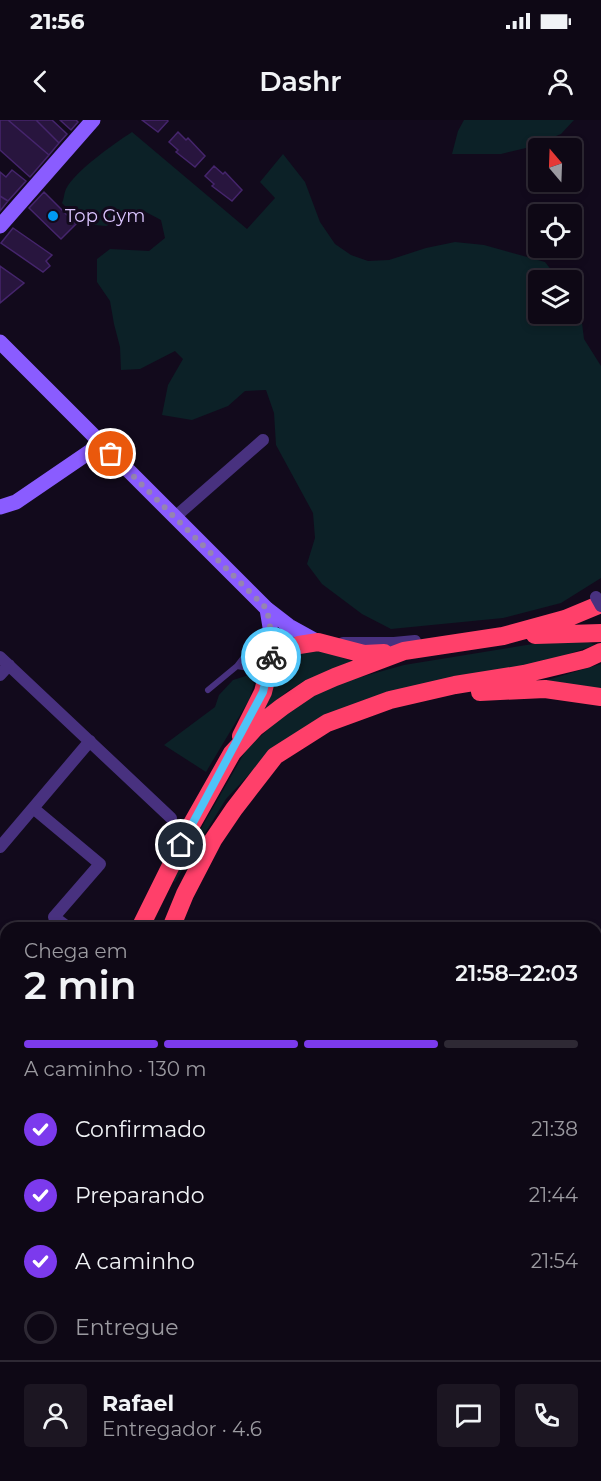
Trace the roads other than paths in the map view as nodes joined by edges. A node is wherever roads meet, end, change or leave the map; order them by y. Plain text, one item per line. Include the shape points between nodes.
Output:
1 (93, 120) edge
2 (0, 226) edge
3 (0, 342) edge
4 (263, 440) dead end
5 (101, 444) junction
6 (0, 507) edge
7 (176, 517) junction
8 (599, 602) edge
9 (267, 609) junction
10 (270, 632) junction
11 (601, 633) edge
12 (503, 636) junction
13 (318, 642) junction
14 (404, 651) junction
15 (593, 655) edge
16 (4, 661) edge
17 (237, 666) junction
18 (270, 666) junction
19 (0, 675) edge
20 (207, 690) dead end
21 (601, 697) edge
22 (362, 710) junction
23 (90, 741) junction
24 (232, 753) junction
25 (33, 808) junction
26 (171, 818) dead end
27 (0, 847) edge
28 (61, 922) edge
29 (143, 922) edge
30 (173, 922) edge

1 - 2 main road
3 - 5 main road
4 - 7 street
5 - 6 main road via 16,502
5 - 7 main road
7 - 9 main road
8 - 12 highway via 565,619
8 - 13 street via 484,633 394,643
9 - 10 main road
9 - 13 main road via 289,627
10 - 17 lane via 257,640
10 - 18 main road
11 - 12 highway
12 - 14 highway
13 - 14 highway via 364,654
13 - 18 highway via 280,653
14 - 24 highway via 310,688 256,727
15 - 22 highway via 525,674 418,692
16 - 19 street
16 - 23 street
17 - 18 lane
17 - 20 lane
18 - 24 highway via 263,692
21 - 22 highway via 521,689
22 - 30 highway via 327,723 275,756 213,840
23 - 25 street
23 - 26 street
24 - 29 highway
25 - 27 street
25 - 28 street via 100,864 54,917

